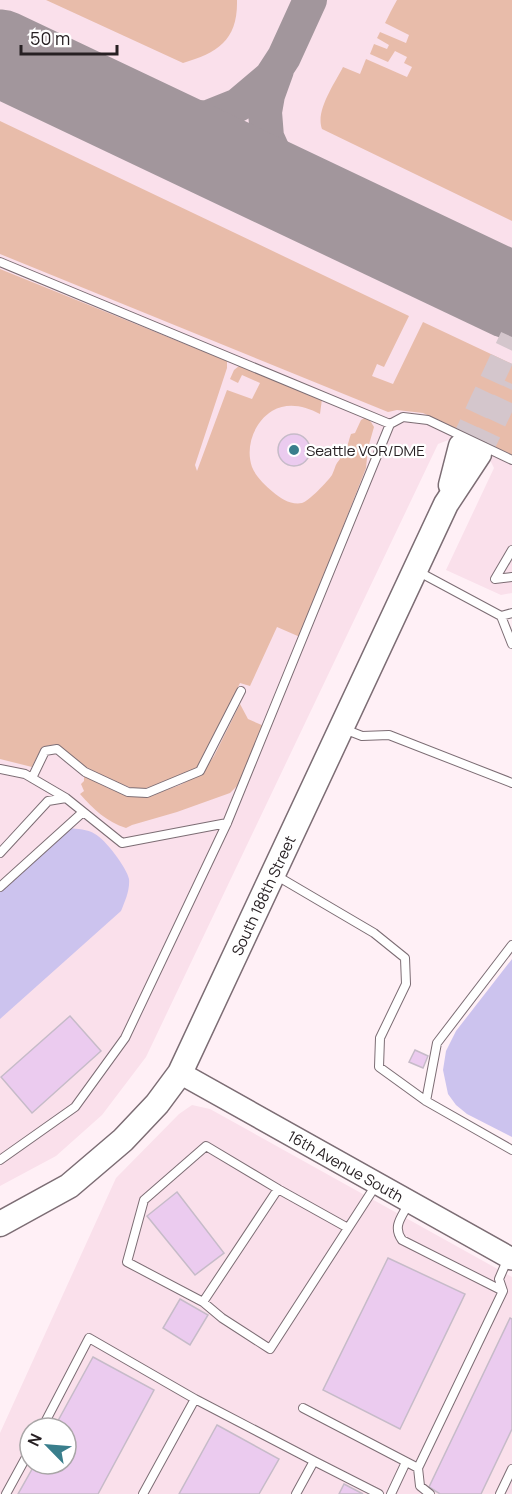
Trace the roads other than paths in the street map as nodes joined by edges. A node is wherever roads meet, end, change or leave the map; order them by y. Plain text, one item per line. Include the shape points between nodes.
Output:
1 (0, 262) edge
2 (390, 424) junction
3 (470, 450) tunnel mouth
4 (512, 460) edge
5 (512, 550) edge
6 (415, 569) junction
7 (512, 577) edge
8 (512, 613) edge
9 (501, 615) junction
10 (512, 644) edge
11 (241, 691) dead end
12 (341, 728) junction
13 (0, 769) edge
14 (32, 778) junction
15 (512, 783) edge
16 (66, 798) junction
17 (83, 812) junction
18 (227, 822) junction
19 (0, 853) edge
20 (273, 874) junction
21 (0, 887) edge
22 (512, 945) edge
23 (180, 1073) junction
24 (426, 1101) junction
25 (512, 1150) edge
26 (0, 1160) edge
27 (376, 1183) junction
28 (278, 1189) junction
29 (410, 1202) junction
30 (0, 1224) edge
31 (348, 1228) junction
32 (510, 1258) edge
33 (502, 1291) junction
34 (203, 1302) junction
35 (195, 1399) junction
36 (303, 1408) dead end
37 (48, 1416) edge
38 (314, 1461) junction
39 (406, 1462) junction
40 (418, 1468) junction
41 (512, 1469) edge
42 (18, 1472) edge
43 (6, 1494) edge
44 (142, 1494) edge
45 (296, 1494) edge
46 (379, 1494) edge
47 (391, 1494) edge
48 (430, 1494) edge
49 (500, 1494) edge

1 - 2 lane
2 - 4 lane via 403,417 428,420
2 - 18 lane
3 - 6 main road, South 188th Street
5 - 7 lane via 495,579
6 - 9 lane
6 - 12 main road, South 188th Street
8 - 9 lane
9 - 10 lane
11 - 14 lane via 200,771 147,793 128,792 85,772 57,749 45,751
12 - 15 lane via 362,736 389,735
12 - 20 main road, South 188th Street
13 - 14 lane
14 - 16 lane
16 - 17 lane
16 - 19 lane via 48,801
17 - 18 lane via 122,843
17 - 21 lane
18 - 26 lane via 125,1038 75,1107
20 - 23 main road, South 188th Street
20 - 24 lane via 374,933 405,958 406,984 380,1038 379,1067
22 - 24 lane via 437,1043
23 - 27 street, 16th Avenue South
23 - 30 main road, South 188th Street via 123,1140 69,1186
24 - 25 lane
27 - 29 street, 16th Avenue South
27 - 31 lane
28 - 31 lane
28 - 34 lane
28 - 34 lane via 206,1146 144,1200 127,1262
29 - 32 street, 16th Avenue South
29 - 33 lane via 397,1226 402,1240
31 - 34 lane via 270,1349
32 - 33 lane via 499,1279
33 - 40 lane
35 - 37 lane via 89,1338
35 - 38 lane
35 - 44 lane
36 - 39 lane
38 - 45 lane
38 - 46 lane
39 - 40 lane
39 - 47 lane
40 - 48 lane via 420,1486
41 - 49 lane
42 - 43 lane

